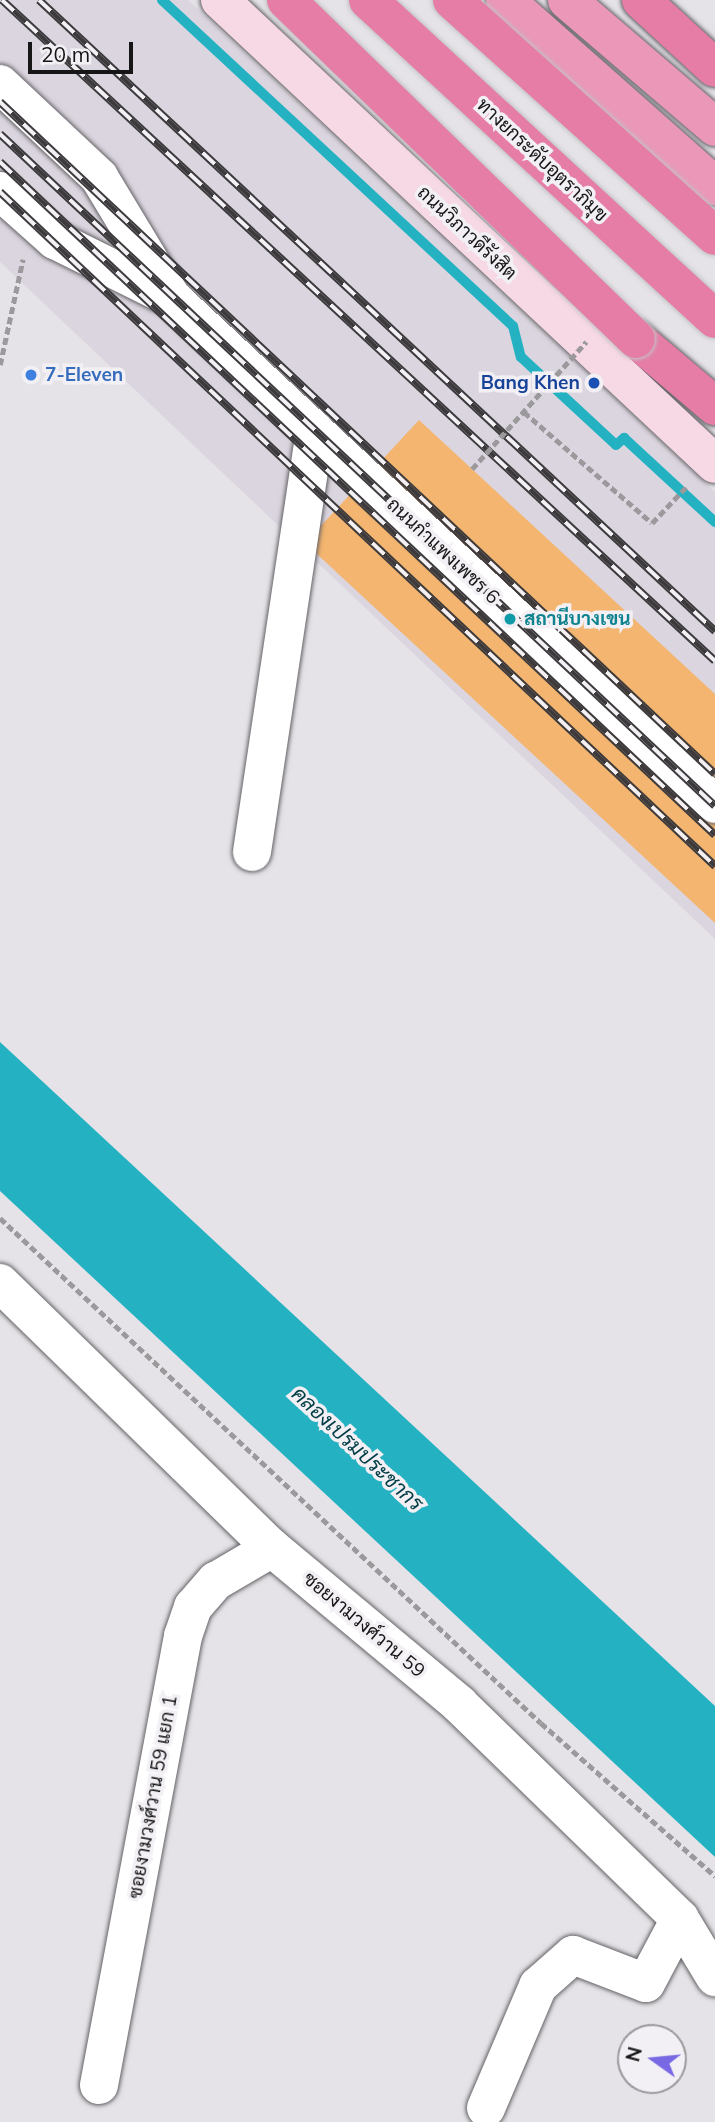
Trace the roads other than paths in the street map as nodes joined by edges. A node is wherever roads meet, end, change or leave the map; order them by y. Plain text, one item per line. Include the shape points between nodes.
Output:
1 (220, 0) edge
2 (286, 0) edge
3 (368, 0) edge
4 (388, 0) edge
5 (452, 0) edge
6 (505, 0) edge
7 (566, 0) edge
8 (641, 0) edge
9 (715, 68) edge
10 (0, 84) edge
11 (715, 127) edge
12 (715, 186) edge
13 (0, 191) edge
14 (715, 236) edge
15 (172, 298) junction
16 (715, 319) edge
17 (715, 333) edge
18 (715, 406) edge
19 (315, 431) junction
20 (701, 474) edge
21 (715, 804) edge
22 (252, 852) dead end
23 (0, 1283) edge
24 (272, 1548) junction
25 (680, 1919) junction
26 (715, 1977) edge
27 (99, 2085) dead end
28 (486, 2108) dead end

1 - 20 main road, ถนนวิภาวดีรังสิต
2 - 18 highway, bridge via 636,339
3 - 16 highway, ทางยกระดับอุตราภิมุข, bridge
4 - 17 highway
5 - 14 highway, bridge
6 - 12 highway
7 - 11 highway
8 - 9 highway
10 - 15 street, ถนนกำแพงเพชร 6 via 99,177
13 - 15 street, ถนนกำแพงเพชร 6 via 55,240
15 - 19 street, ถนนกำแพงเพชร 6
19 - 21 street, ถนนกำแพงเพชร 6
19 - 22 street
23 - 24 street, ซอยงามวงศ์วาน 59
24 - 25 street, ซอยงามวงศ์วาน 59 via 460,1704
24 - 27 street, ซอยงามวงศ์วาน 59 แยก 1 via 216,1581 193,1607 183,1636
25 - 26 street, ซอยงามวงศ์วาน 59
25 - 28 street via 646,1983 573,1955 538,1986

